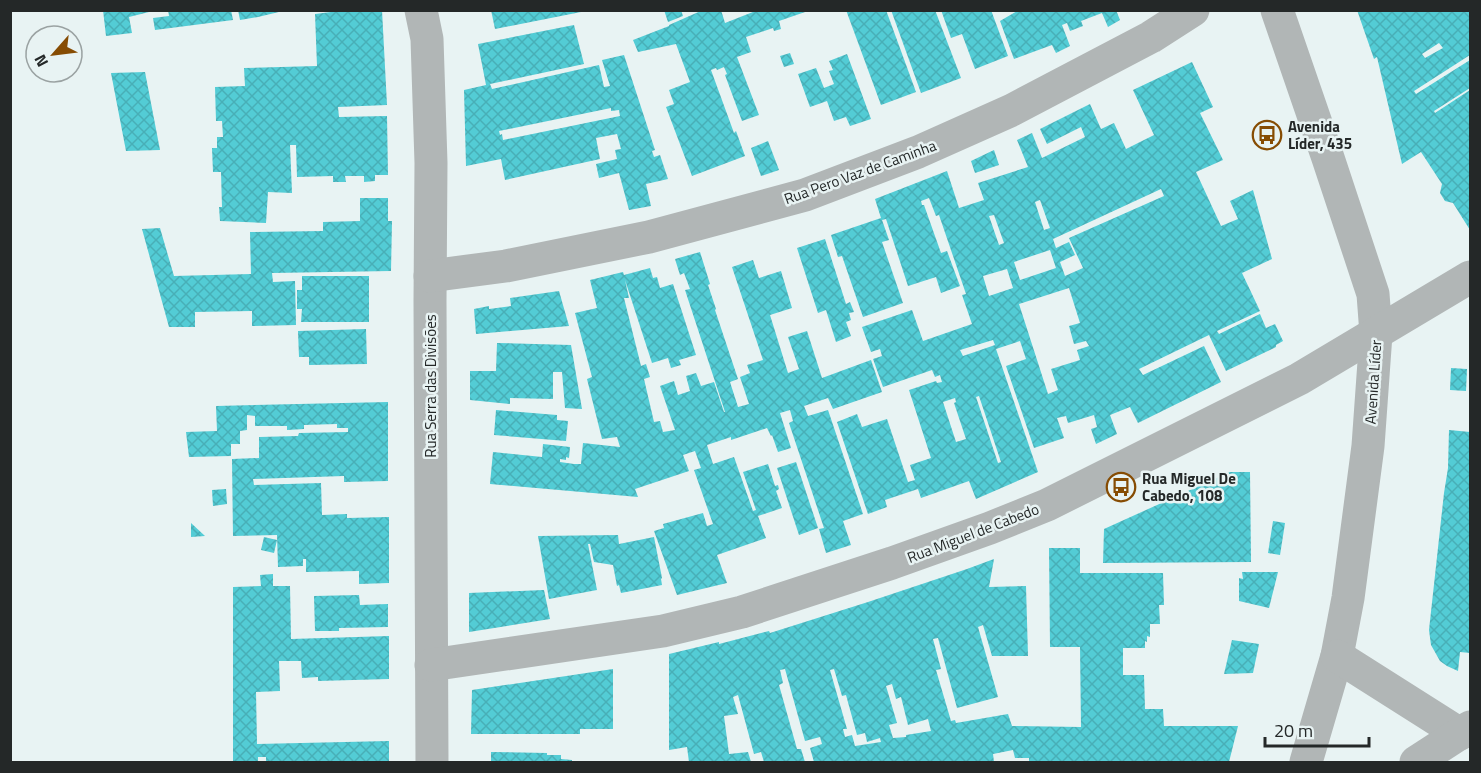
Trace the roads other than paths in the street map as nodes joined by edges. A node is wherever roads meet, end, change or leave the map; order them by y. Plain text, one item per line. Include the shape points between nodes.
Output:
1 (421, 10) edge
2 (1193, 10) edge
3 (1277, 10) edge
4 (430, 276) junction
5 (1470, 277) edge
6 (1376, 334) junction
7 (1337, 656) junction
8 (431, 665) junction
9 (1465, 731) edge
10 (432, 762) edge
11 (1306, 762) edge
12 (1416, 762) edge

1 - 4 street, Rua Serra das Divisões via 427,39 430,118
2 - 4 street, Rua Pero Vaz de Caminha via 1012,110 918,152 805,195 649,237 506,266
3 - 6 street, Avenida Líder via 1373,294
4 - 8 street, Rua Serra das Divisões
5 - 6 street, Rua Miguel de Cabedo
6 - 7 street, Avenida Líder via 1368,446
6 - 8 street, Rua Miguel de Cabedo via 1299,379 1047,505 891,563 742,612 663,631
7 - 9 street
7 - 11 street, Avenida Líder
8 - 10 street, Rua Serra das Divisões
9 - 12 street

